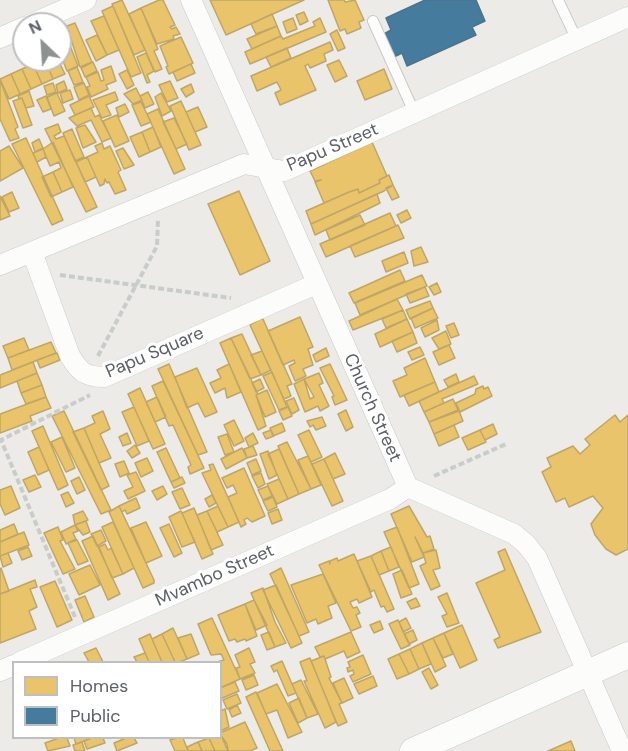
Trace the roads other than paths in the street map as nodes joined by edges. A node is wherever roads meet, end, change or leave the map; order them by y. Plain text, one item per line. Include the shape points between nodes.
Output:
1 (86, 0) edge
2 (191, 0) edge
3 (558, 0) edge
4 (58, 12) edge
5 (628, 17) edge
6 (373, 21) dead end
7 (576, 40) junction
8 (414, 112) junction
9 (265, 167) junction
10 (32, 252) junction
11 (0, 265) edge
12 (316, 284) junction
13 (408, 487) junction
14 (628, 655) edge
15 (24, 661) edge
16 (589, 672) junction
17 (413, 751) edge
18 (622, 751) edge

1 - 4 street
2 - 9 street, Church Street
3 - 7 lane
5 - 7 street, Papu Street
6 - 8 lane
7 - 8 street, Papu Street
8 - 9 street, Papu Street via 284,171
9 - 10 street, Papu Street via 244,164
9 - 12 street, Church Street
10 - 11 street, Papu Street
10 - 12 street, Papu Square via 70,356 79,370 90,377 104,377
12 - 13 street, Church Street
13 - 15 street, Mvambo Street via 390,499
13 - 16 street via 514,534 526,544 537,558
14 - 16 street
16 - 17 street
16 - 18 street

